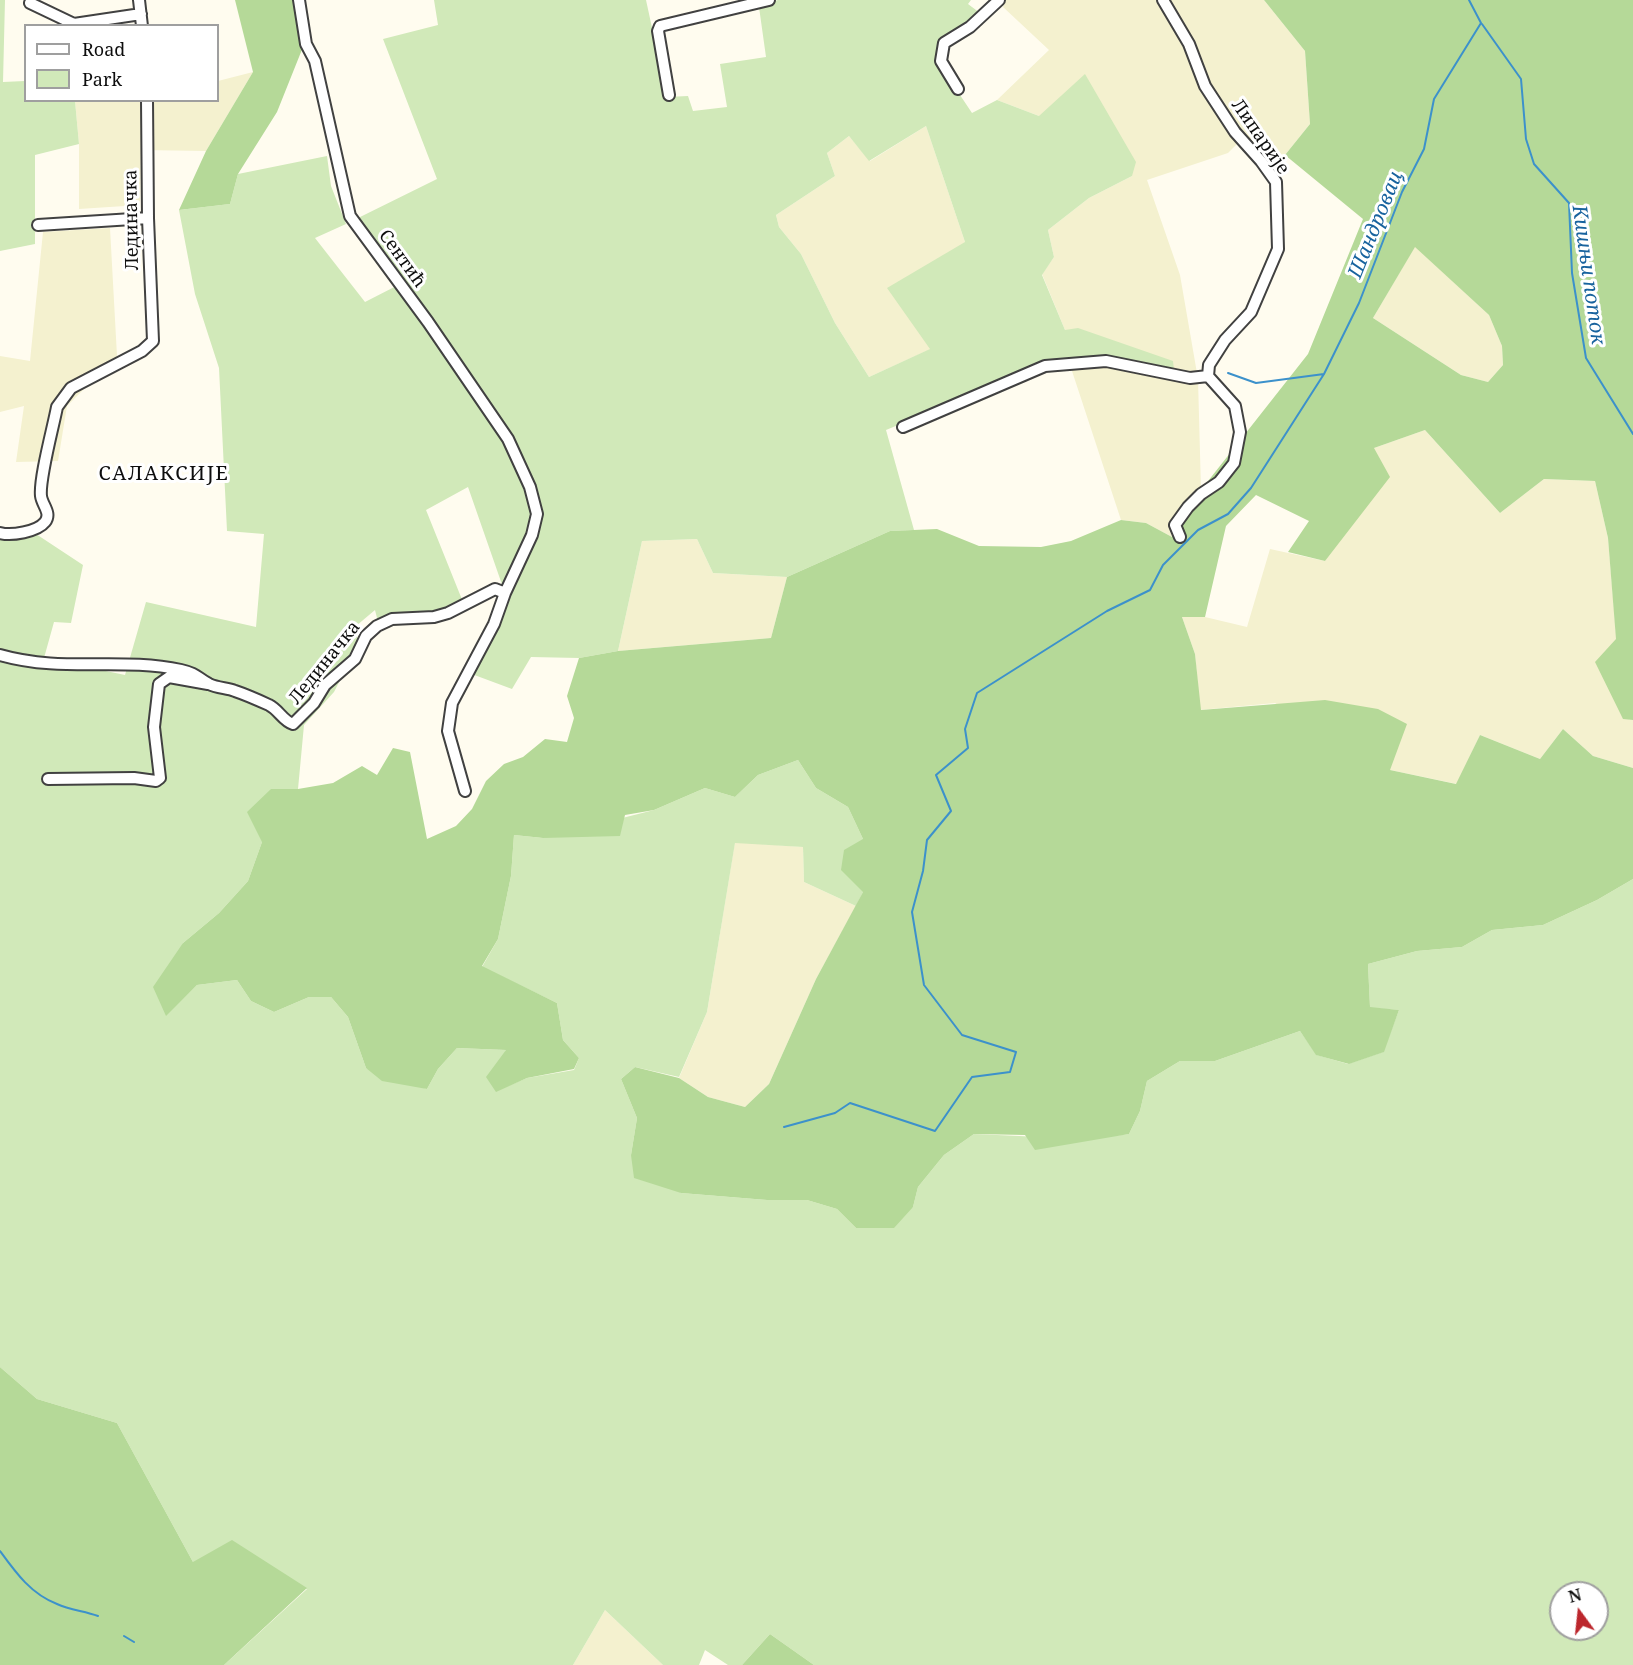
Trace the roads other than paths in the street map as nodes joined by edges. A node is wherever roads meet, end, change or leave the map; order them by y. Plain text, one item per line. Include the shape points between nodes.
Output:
1 (139, 0) edge
2 (299, 0) edge
3 (769, 0) edge
4 (999, 0) edge
5 (1163, 0) edge
6 (30, 3) dead end
7 (142, 20) edge
8 (958, 89) dead end
9 (669, 95) dead end
10 (147, 102) edge
11 (148, 218) junction
12 (38, 225) dead end
13 (1208, 376) junction
14 (903, 427) dead end
15 (0, 533) edge
16 (1180, 537) dead end
17 (504, 593) junction
18 (0, 655) edge
19 (208, 684) junction
20 (48, 779) dead end
21 (465, 791) dead end

1 - 7 street
2 - 17 street, Сентић via 306,44 315,62 350,216 508,439 530,487 537,514 532,535
3 - 9 street via 660,26
4 - 8 street via 970,27 944,43 941,61
5 - 13 street, Липарије via 1189,44 1205,86 1235,132 1276,182 1278,249 1251,312 1225,340 1209,365
6 - 7 street via 74,24
10 - 11 street, Лединачка
11 - 12 street
11 - 15 street, Лединачка via 153,341 62,397 42,481 46,521 19,533
13 - 14 street via 1190,378 1106,361 1046,366
13 - 16 street via 1234,406 1240,432 1234,463 1175,525
17 - 19 street, Лединачка via 495,589 434,617 392,619 377,626 366,636 355,659 325,685 294,724 287,723 272,707 235,690
17 - 21 street via 494,624 452,703 448,730
18 - 19 street, Лединачка via 40,664 155,665 198,674
19 - 20 street via 169,677 159,684 154,727 161,769 156,781

